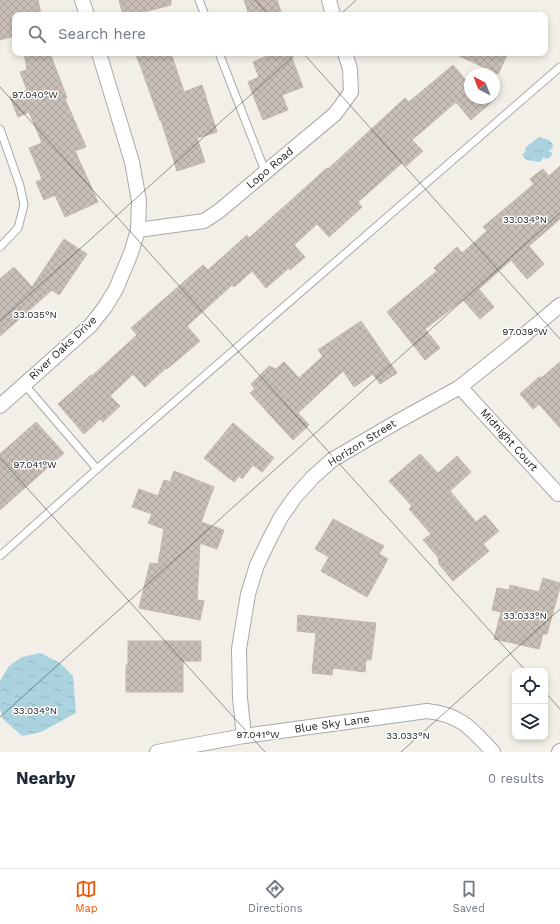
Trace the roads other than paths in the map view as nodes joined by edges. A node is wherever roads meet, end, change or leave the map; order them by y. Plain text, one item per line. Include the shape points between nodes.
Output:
1 (82, 0) edge
2 (199, 0) edge
3 (329, 0) edge
4 (86, 12) edge
5 (204, 12) edge
6 (332, 12) edge
7 (100, 56) edge
8 (221, 56) edge
9 (346, 56) edge
10 (560, 68) edge
11 (0, 129) edge
12 (265, 171) junction
13 (138, 230) junction
14 (0, 248) edge
15 (560, 305) edge
16 (24, 384) junction
17 (460, 387) junction
18 (0, 406) edge
19 (97, 469) junction
20 (558, 494) dead end
21 (0, 556) edge
22 (244, 736) junction
23 (157, 752) edge
24 (493, 752) edge

1 - 4 street
2 - 5 lane
3 - 6 street
7 - 13 street, River Oaks Drive via 132,162 139,201
8 - 12 lane
9 - 12 street, Lopo Road via 350,69 351,92 335,114
10 - 19 lane
11 - 14 lane via 24,205 18,228
12 - 13 street, Lopo Road via 204,221
13 - 16 street, River Oaks Drive via 116,290 105,307 91,325
15 - 17 street, Horizon Street
16 - 18 street, River Oaks Drive
16 - 19 lane
17 - 20 street, Midnight Court
17 - 22 street, Horizon Street via 332,460 294,497 281,517 257,565 248,594 239,649
19 - 21 lane
22 - 23 street, Blue Sky Lane
22 - 24 street, Blue Sky Lane via 427,711 442,712 457,718 472,729

